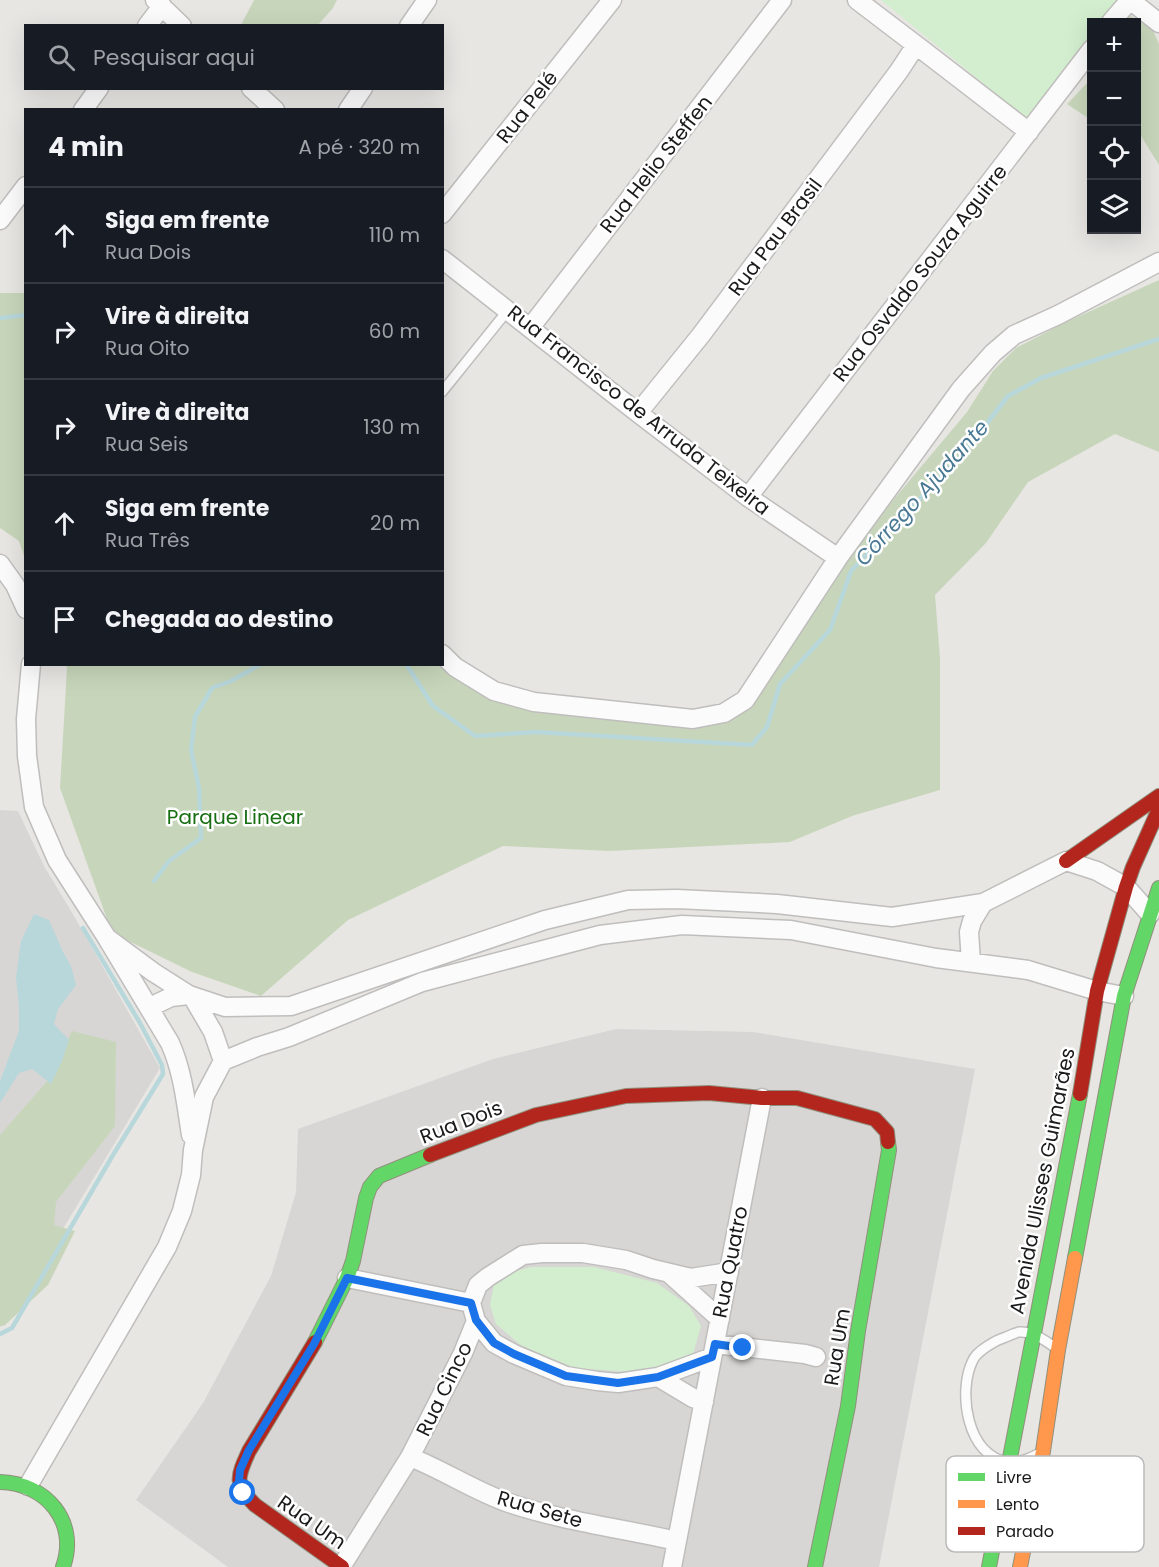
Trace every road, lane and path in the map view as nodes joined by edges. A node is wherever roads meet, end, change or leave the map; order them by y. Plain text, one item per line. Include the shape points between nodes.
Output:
1 (427, 0) edge
2 (612, 0) edge
3 (782, 0) edge
4 (857, 0) edge
5 (1130, 0) edge
6 (158, 3) edge
7 (1114, 18) edge
8 (1159, 23) edge
9 (148, 24) edge
10 (180, 24) edge
11 (410, 24) edge
12 (912, 51) junction
13 (1087, 56) edge
14 (98, 90) edge
15 (253, 90) edge
16 (362, 90) edge
17 (84, 108) edge
18 (273, 108) edge
19 (349, 108) edge
20 (1029, 132) junction
21 (24, 189) edge
22 (444, 211) edge
23 (0, 220) edge
24 (444, 261) edge
25 (1159, 262) edge
26 (508, 310) junction
27 (530, 328) junction
28 (444, 390) edge
29 (638, 413) junction
30 (748, 497) junction
31 (838, 558) junction
32 (0, 564) edge
33 (24, 605) edge
34 (444, 656) edge
35 (31, 666) edge
36 (1159, 796) edge
37 (1159, 809) edge
38 (1066, 861) junction
39 (1126, 887) junction
40 (1159, 888) edge
41 (983, 903) junction
42 (1150, 914) junction
43 (107, 938) junction
44 (971, 962) junction
45 (1097, 991) junction
46 (190, 996) junction
47 (1124, 996) junction
48 (150, 1007) junction
49 (223, 1061) junction
50 (762, 1098) junction
51 (887, 1132) joint
52 (193, 1150) junction
53 (666, 1271) junction
54 (729, 1272) junction
55 (347, 1278) junction
56 (471, 1303) junction
57 (720, 1319) junction
58 (476, 1320) junction
59 (1033, 1334) junction
60 (494, 1343) junction
61 (1058, 1350) junction
62 (714, 1351) junction
63 (463, 1353) junction
64 (816, 1357) dead end
65 (658, 1377) junction
66 (704, 1402) junction
67 (1043, 1451) junction
68 (410, 1456) junction
69 (992, 1456) edge
70 (1011, 1456) edge
71 (1034, 1456) edge
72 (1042, 1456) edge
73 (239, 1481) joint
74 (0, 1482) edge
75 (28, 1486) junction
76 (677, 1541) junction
77 (992, 1552) edge
78 (1023, 1552) edge
79 (63, 1567) edge
80 (341, 1567) edge
81 (672, 1567) edge
82 (816, 1567) edge
83 (989, 1567) edge
84 (1020, 1567) edge

1 - 11 street
2 - 22 street, Rua Pelé
3 - 27 street, Rua Helio Steffen
4 - 12 street
5 - 7 street
5 - 8 street
6 - 9 street
6 - 10 street
12 - 20 street
12 - 29 street, Rua Pau Brasil via 701,335
13 - 20 street, Rua Osvaldo Souza Aguirre
14 - 17 street
15 - 18 street
16 - 19 street
20 - 30 street, Rua Osvaldo Souza Aguirre
21 - 23 street
24 - 26 street, Rua Francisco de Arruda Teixeira
25 - 31 street via 1014,335 993,353 961,389
26 - 27 street, Rua Francisco de Arruda Teixeira
26 - 28 lane
27 - 29 street, Rua Francisco de Arruda Teixeira
29 - 30 street, Rua Francisco de Arruda Teixeira
30 - 31 street, Rua Francisco de Arruda Teixeira
31 - 34 street via 745,700 724,713 693,719 534,702 494,692 455,668
32 - 33 street
35 - 43 street via 26,719 34,807 57,860
36 - 38 street
37 - 39 street, Avenida Ulisses Guimarães
38 - 39 street via 1097,871
38 - 41 street
39 - 42 street
39 - 45 street, Avenida Ulisses Guimarães
40 - 42 street
41 - 44 street via 969,932
41 - 46 street via 892,917 777,904 628,900 545,920 291,1006 225,1007
42 - 47 street
43 - 46 street
43 - 48 street
44 - 45 street via 1028,970
44 - 49 street via 791,930 682,925 600,935 422,982
45 - 47 street
45 - 59 street, Avenida Ulisses Guimarães
46 - 48 street via 171,997
46 - 49 street via 213,1032
47 - 61 street
48 - 52 street via 177,1059
49 - 52 street via 204,1097
50 - 51 street, Rua Dois via 797,1098 875,1119
50 - 54 street, Rua Quatro
50 - 55 street, Rua Dois via 709,1093 626,1096 536,1114 391,1170 370,1187
51 - 82 street, Rua Um via 889,1150 852,1383
52 - 75 street via 182,1211 167,1247
53 - 54 street via 691,1278
53 - 56 street via 582,1253 523,1255 478,1285
53 - 57 street
54 - 57 street, Rua Quatro
55 - 56 street
55 - 73 street, Rua Dois via 314,1344 249,1450
56 - 58 street, Rua Cinco
57 - 62 street, Rua Quatro
58 - 60 street
58 - 63 street, Rua Cinco
59 - 61 lane
59 - 69 lane via 1019,1332 996,1340 973,1358 966,1383 970,1426 982,1449
59 - 70 street, Avenida Ulisses Guimarães
60 - 63 street
60 - 65 street via 566,1376 618,1383
61 - 67 street
62 - 64 street
62 - 65 street
62 - 66 street, Rua Quatro
63 - 68 street, Rua Cinco
65 - 66 street
66 - 76 street, Rua Quatro
67 - 71 lane
67 - 72 street
68 - 76 street, Rua Sete via 477,1490 533,1511
68 - 80 street, Rua Cinco
73 - 80 street, Rua Um via 243,1493 255,1505
74 - 75 street
75 - 79 street via 60,1514 67,1535
76 - 81 street, Rua Quatro
77 - 83 street, Avenida Ulisses Guimarães
78 - 84 street

